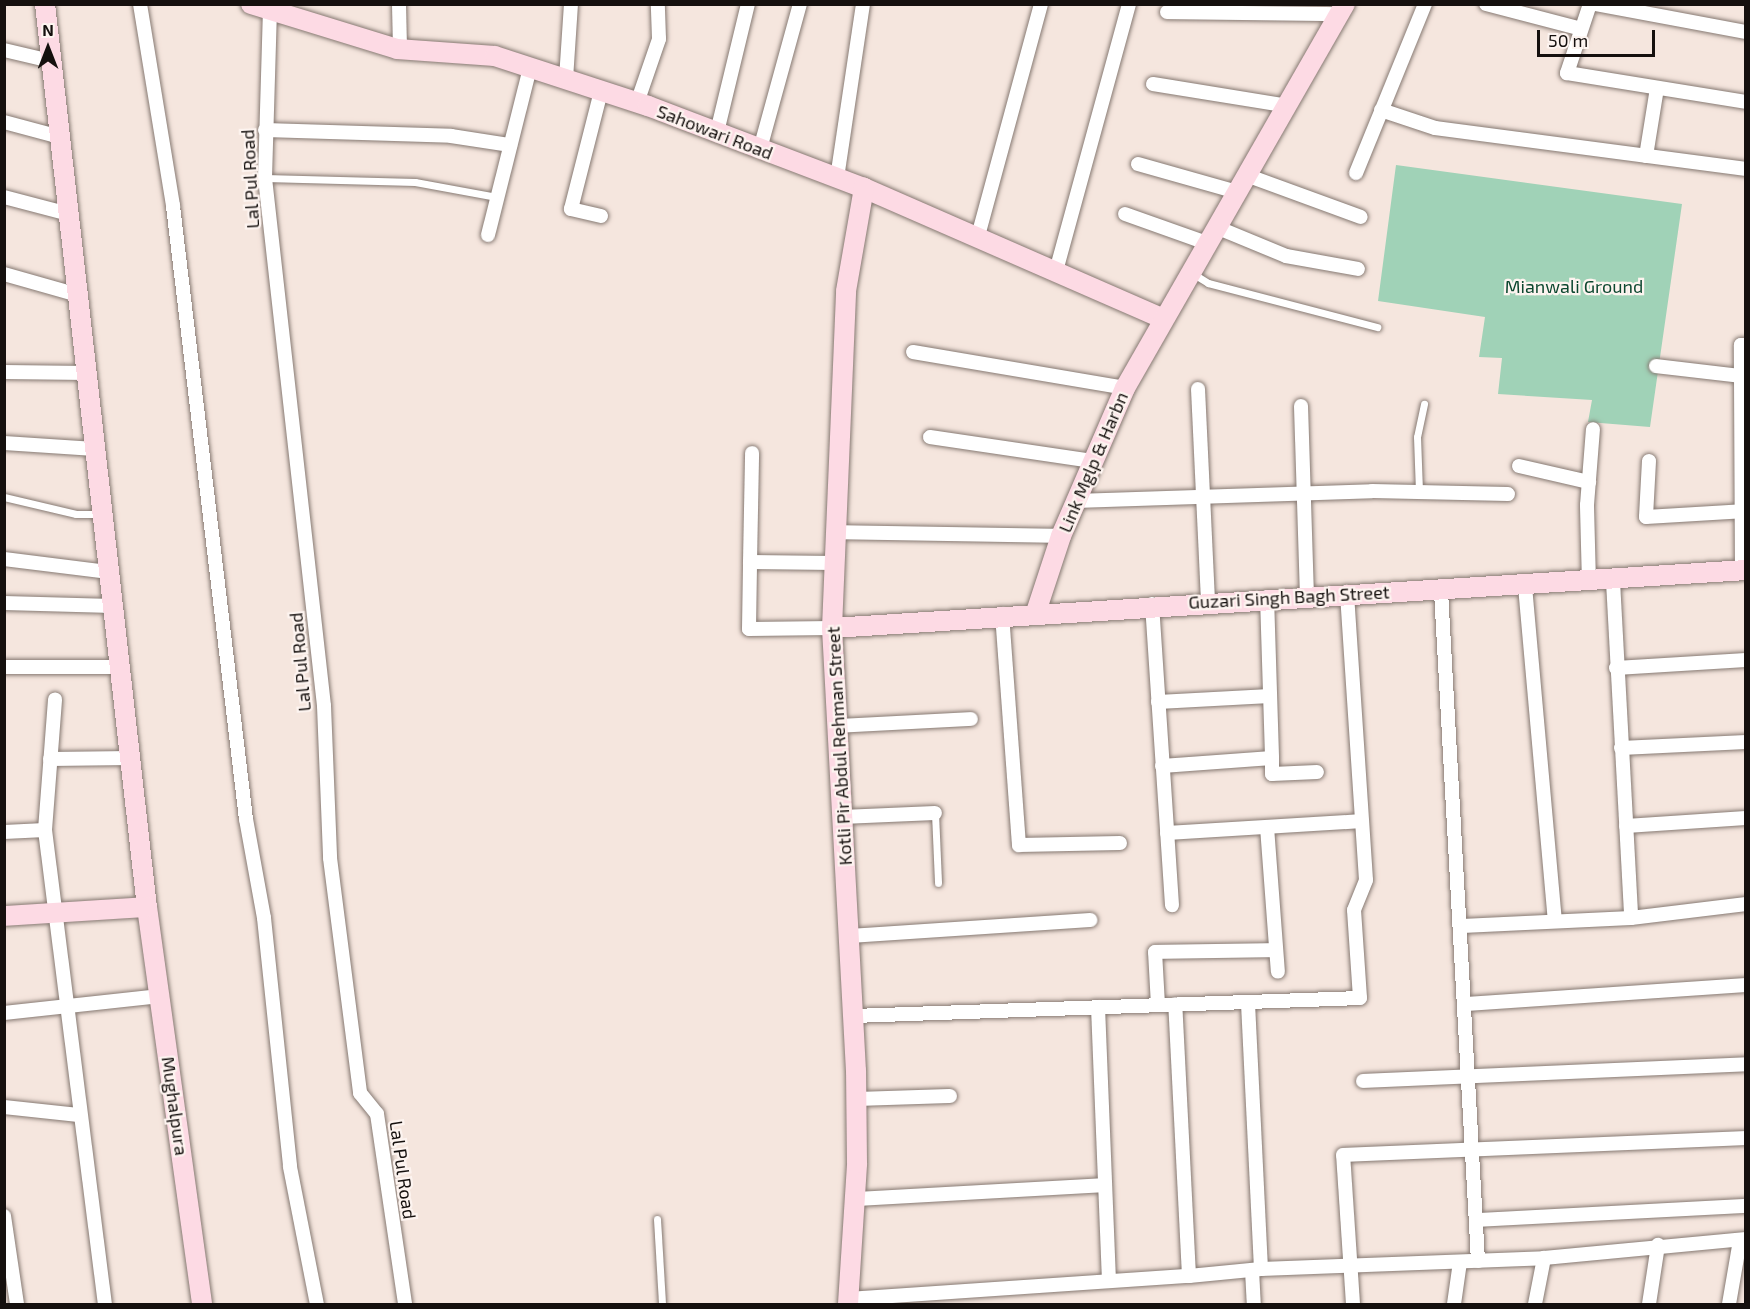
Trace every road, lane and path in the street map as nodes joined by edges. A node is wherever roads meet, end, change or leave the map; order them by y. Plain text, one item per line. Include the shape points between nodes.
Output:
1 (45, 4) edge
2 (140, 4) edge
3 (399, 4) edge
4 (571, 4) edge
5 (658, 4) edge
6 (748, 4) edge
7 (800, 4) edge
8 (863, 4) edge
9 (1041, 4) edge
10 (1129, 4) edge
11 (1425, 4) edge
12 (1486, 4) edge
13 (1590, 4) edge
14 (1596, 4) edge
15 (260, 7) edge
16 (1342, 9) edge
17 (1167, 12) dead end
18 (1578, 28) junction
19 (1746, 32) edge
20 (400, 49) junction
21 (4, 50) edge
22 (51, 61) junction
23 (531, 68) junction
24 (566, 79) junction
25 (1153, 84) dead end
26 (1657, 88) junction
27 (601, 91) junction
28 (1746, 102) edge
29 (637, 103) junction
30 (1283, 105) junction
31 (1381, 110) junction
32 (4, 122) edge
33 (265, 130) junction
34 (717, 132) junction
35 (60, 137) junction
36 (510, 146) junction
37 (760, 149) junction
38 (1646, 156) junction
39 (1138, 164) dead end
40 (1746, 168) edge
41 (1356, 173) dead end
42 (265, 178) junction
43 (837, 178) junction
44 (1241, 183) junction
45 (864, 188) junction
46 (4, 196) edge
47 (497, 197) junction
48 (69, 214) junction
49 (1125, 214) dead end
50 (601, 216) dead end
51 (1361, 217) dead end
52 (488, 235) dead end
53 (1211, 235) junction
54 (978, 236) junction
55 (1358, 269) dead end
56 (1056, 271) junction
57 (1190, 272) junction
58 (4, 274) edge
59 (78, 295) junction
60 (1162, 318) junction
61 (1377, 327) dead end
62 (1746, 345) edge
63 (913, 352) dead end
64 (1656, 366) dead end
65 (4, 372) edge
66 (87, 373) junction
67 (1741, 376) junction
68 (1125, 388) junction
69 (1198, 389) dead end
70 (1424, 404) dead end
71 (1301, 406) dead end
72 (1593, 429) dead end
73 (930, 437) dead end
74 (4, 442) edge
75 (96, 449) junction
76 (753, 453) dead end
77 (1092, 461) junction
78 (1649, 461) dead end
79 (1519, 466) dead end
80 (1588, 482) junction
81 (1419, 491) junction
82 (1304, 494) junction
83 (1508, 494) dead end
84 (4, 497) edge
85 (1203, 497) junction
86 (1075, 501) junction
87 (1742, 511) edge
88 (103, 514) junction
89 (834, 532) junction
90 (1061, 536) junction
91 (4, 559) edge
92 (750, 562) junction
93 (834, 563) junction
94 (1744, 570) edge
95 (110, 573) junction
96 (1613, 581) junction
97 (1589, 583) junction
98 (1525, 586) junction
99 (1441, 591) junction
100 (1347, 592) junction
101 (1307, 594) junction
102 (1267, 597) junction
103 (1208, 601) junction
104 (4, 603) edge
105 (1152, 604) junction
106 (113, 606) junction
107 (1036, 612) junction
108 (1002, 614) junction
109 (832, 628) junction
110 (1746, 660) edge
111 (4, 667) edge
112 (120, 668) junction
113 (1616, 668) junction
114 (1270, 696) junction
115 (55, 699) dead end
116 (1158, 702) junction
117 (971, 719) dead end
118 (837, 726) junction
119 (1746, 742) edge
120 (1621, 748) junction
121 (130, 758) junction
122 (1272, 758) junction
123 (50, 759) junction
124 (1162, 766) junction
125 (1317, 772) dead end
126 (935, 813) joint
127 (842, 817) junction
128 (1746, 818) edge
129 (1362, 821) junction
130 (1626, 826) junction
131 (1267, 827) junction
132 (45, 830) junction
133 (4, 832) edge
134 (1167, 833) junction
135 (1120, 843) dead end
136 (938, 883) dead end
137 (1746, 904) edge
138 (1172, 905) dead end
139 (147, 907) junction
140 (52, 913) junction
141 (4, 916) edge
142 (1630, 918) junction
143 (1089, 920) dead end
144 (1555, 920) junction
145 (1462, 926) junction
146 (849, 936) junction
147 (1276, 950) junction
148 (1278, 972) dead end
149 (1746, 985) edge
150 (160, 996) junction
151 (1248, 1002) junction
152 (1175, 1004) junction
153 (1466, 1004) junction
154 (1158, 1005) junction
155 (64, 1006) junction
156 (1098, 1007) junction
157 (4, 1013) edge
158 (853, 1016) junction
159 (1746, 1064) edge
160 (1472, 1078) junction
161 (1363, 1081) dead end
162 (950, 1096) dead end
163 (856, 1099) junction
164 (4, 1107) edge
165 (79, 1115) junction
166 (1746, 1138) edge
167 (1474, 1150) junction
168 (1104, 1185) junction
169 (855, 1199) junction
170 (1746, 1206) edge
171 (4, 1216) edge
172 (657, 1219) dead end
173 (1477, 1220) junction
174 (1743, 1239) edge
175 (1658, 1245) junction
176 (1544, 1258) junction
177 (1478, 1261) junction
178 (1460, 1262) junction
179 (1350, 1263) junction
180 (1256, 1269) junction
181 (1189, 1276) junction
182 (1109, 1281) junction
183 (848, 1302) edge
184 (17, 1305) edge
185 (105, 1305) edge
186 (202, 1305) edge
187 (317, 1305) edge
188 (405, 1305) edge
189 (662, 1305) edge
190 (1254, 1305) edge
191 (1353, 1305) edge
192 (1454, 1305) edge
193 (1535, 1305) edge
194 (1649, 1305) edge
195 (1729, 1305) edge

1 - 22 street, Mughalpura
2 - 187 street via 173,206 246,819 264,918 290,1167
3 - 20 street
4 - 24 street
5 - 29 street via 659,39
6 - 34 street
7 - 37 street
8 - 43 street
9 - 54 street
10 - 56 street
11 - 31 street
12 - 18 street
13 - 18 street
14 - 19 street
15 - 20 street, Sahowari Road via 333,33
15 - 33 street, Lal Pul Road
16 - 17 street
16 - 30 street, Link Mglp & Harbn
18 - 26 street via 1567,73
20 - 23 street, Sahowari Road via 495,56
21 - 22 street
22 - 35 street, Mughalpura
23 - 24 street, Sahowari Road
23 - 36 street
24 - 27 street, Sahowari Road
25 - 30 street
26 - 28 street
26 - 38 street
27 - 29 street, Sahowari Road
27 - 50 street via 571,209
29 - 34 street, Sahowari Road
30 - 44 street, Link Mglp & Harbn
31 - 38 street via 1435,128
31 - 41 street
32 - 35 street
33 - 36 street via 451,136
33 - 42 street, Lal Pul Road
34 - 37 street, Sahowari Road
35 - 48 street, Mughalpura
36 - 47 street
37 - 43 street, Sahowari Road
38 - 40 street
39 - 44 street
42 - 47 lane via 415,183
42 - 188 street, Lal Pul Road via 324,706 336,905 360,1093 377,1114
43 - 45 street, Sahowari Road
44 - 51 street
44 - 53 street, Link Mglp & Harbn
45 - 54 street, Sahowari Road
45 - 89 street, Kotli Pir Abdul Rehman Street via 846,291
46 - 48 street
47 - 52 street
48 - 59 street, Mughalpura
49 - 53 street
53 - 55 street via 1286,256
53 - 57 street, Link Mglp & Harbn
54 - 56 street, Sahowari Road
56 - 60 street, Sahowari Road
57 - 60 street, Link Mglp & Harbn
57 - 61 lane via 1208,283
58 - 59 street
59 - 66 street, Mughalpura
60 - 68 street, Link Mglp & Harbn
62 - 67 street via 1741,345
63 - 68 street
64 - 67 street
65 - 66 street
66 - 75 street, Mughalpura
67 - 87 street
68 - 77 street, Link Mglp & Harbn
69 - 85 street
70 - 81 lane via 1417,437
71 - 82 street
72 - 80 street
73 - 77 street
74 - 75 street
75 - 88 street, Mughalpura
76 - 92 street
77 - 86 street, Link Mglp & Harbn
78 - 87 street via 1646,517
79 - 80 street
80 - 97 street
81 - 82 street
81 - 83 street
82 - 85 street
82 - 101 street
84 - 88 lane via 76,514
85 - 86 street
85 - 103 street
86 - 90 street, Link Mglp & Harbn
87 - 94 street
88 - 95 street, Mughalpura
89 - 90 street
89 - 93 street, Kotli Pir Abdul Rehman Street
90 - 107 street, Link Mglp & Harbn
91 - 95 street
92 - 93 street
92 - 109 street via 749,629
93 - 109 street, Kotli Pir Abdul Rehman Street
94 - 96 street, Guzari Singh Bagh Street
95 - 106 street, Mughalpura
96 - 97 street, Guzari Singh Bagh Street
96 - 113 street
97 - 98 street, Guzari Singh Bagh Street
98 - 99 street, Guzari Singh Bagh Street
98 - 144 street
99 - 100 street, Guzari Singh Bagh Street
99 - 145 street
100 - 101 street, Guzari Singh Bagh Street
100 - 129 street
101 - 102 street, Guzari Singh Bagh Street
102 - 103 street, Guzari Singh Bagh Street
102 - 114 street
103 - 105 street, Guzari Singh Bagh Street
104 - 106 street
105 - 107 street, Guzari Singh Bagh Street
105 - 116 street
106 - 112 street, Mughalpura
107 - 108 street, Guzari Singh Bagh Street
108 - 109 street, Guzari Singh Bagh Street
108 - 135 street via 1019,845
109 - 118 street, Kotli Pir Abdul Rehman Street
110 - 113 street
111 - 112 street
112 - 121 street, Mughalpura
113 - 120 street
114 - 116 street
114 - 122 street
115 - 123 street
116 - 124 street
117 - 118 street
118 - 127 street, Kotli Pir Abdul Rehman Street
119 - 120 street
120 - 130 street
121 - 123 street
121 - 139 street, Mughalpura
122 - 124 street
122 - 125 street via 1272,774
123 - 132 street
124 - 134 street
126 - 127 street
126 - 136 lane
127 - 146 street, Kotli Pir Abdul Rehman Street
128 - 130 street
129 - 131 street
129 - 151 street via 1366,880 1353,910 1360,998
130 - 142 street
131 - 134 street
131 - 147 street
132 - 133 street
132 - 140 street
134 - 138 street
137 - 142 street
139 - 140 street
139 - 150 street, Mughalpura
140 - 141 street
140 - 155 street
142 - 144 street
143 - 146 street
144 - 145 street
145 - 153 street
146 - 158 street, Kotli Pir Abdul Rehman Street
147 - 148 street
147 - 154 street via 1155,952
149 - 153 street
150 - 155 street
150 - 186 street, Mughalpura
151 - 152 street
151 - 180 street
152 - 154 street
152 - 181 street
153 - 160 street
154 - 156 street
155 - 157 street
155 - 165 street
156 - 158 street
156 - 168 street
158 - 163 street, Kotli Pir Abdul Rehman Street
159 - 160 street
160 - 161 street
160 - 167 street
162 - 163 street
163 - 169 street, Kotli Pir Abdul Rehman Street
164 - 165 street
165 - 185 street
166 - 167 street
167 - 173 street
167 - 179 street via 1343,1155
168 - 169 street
168 - 182 street
169 - 183 street, Kotli Pir Abdul Rehman Street
170 - 173 street
171 - 184 street
172 - 189 lane
173 - 177 street
174 - 175 street
174 - 195 street
175 - 176 street
175 - 194 street
176 - 177 street
176 - 193 street
177 - 178 street
178 - 179 street
178 - 192 street
179 - 180 street
179 - 191 street
180 - 181 street
180 - 190 street
181 - 182 street
182 - 183 street

